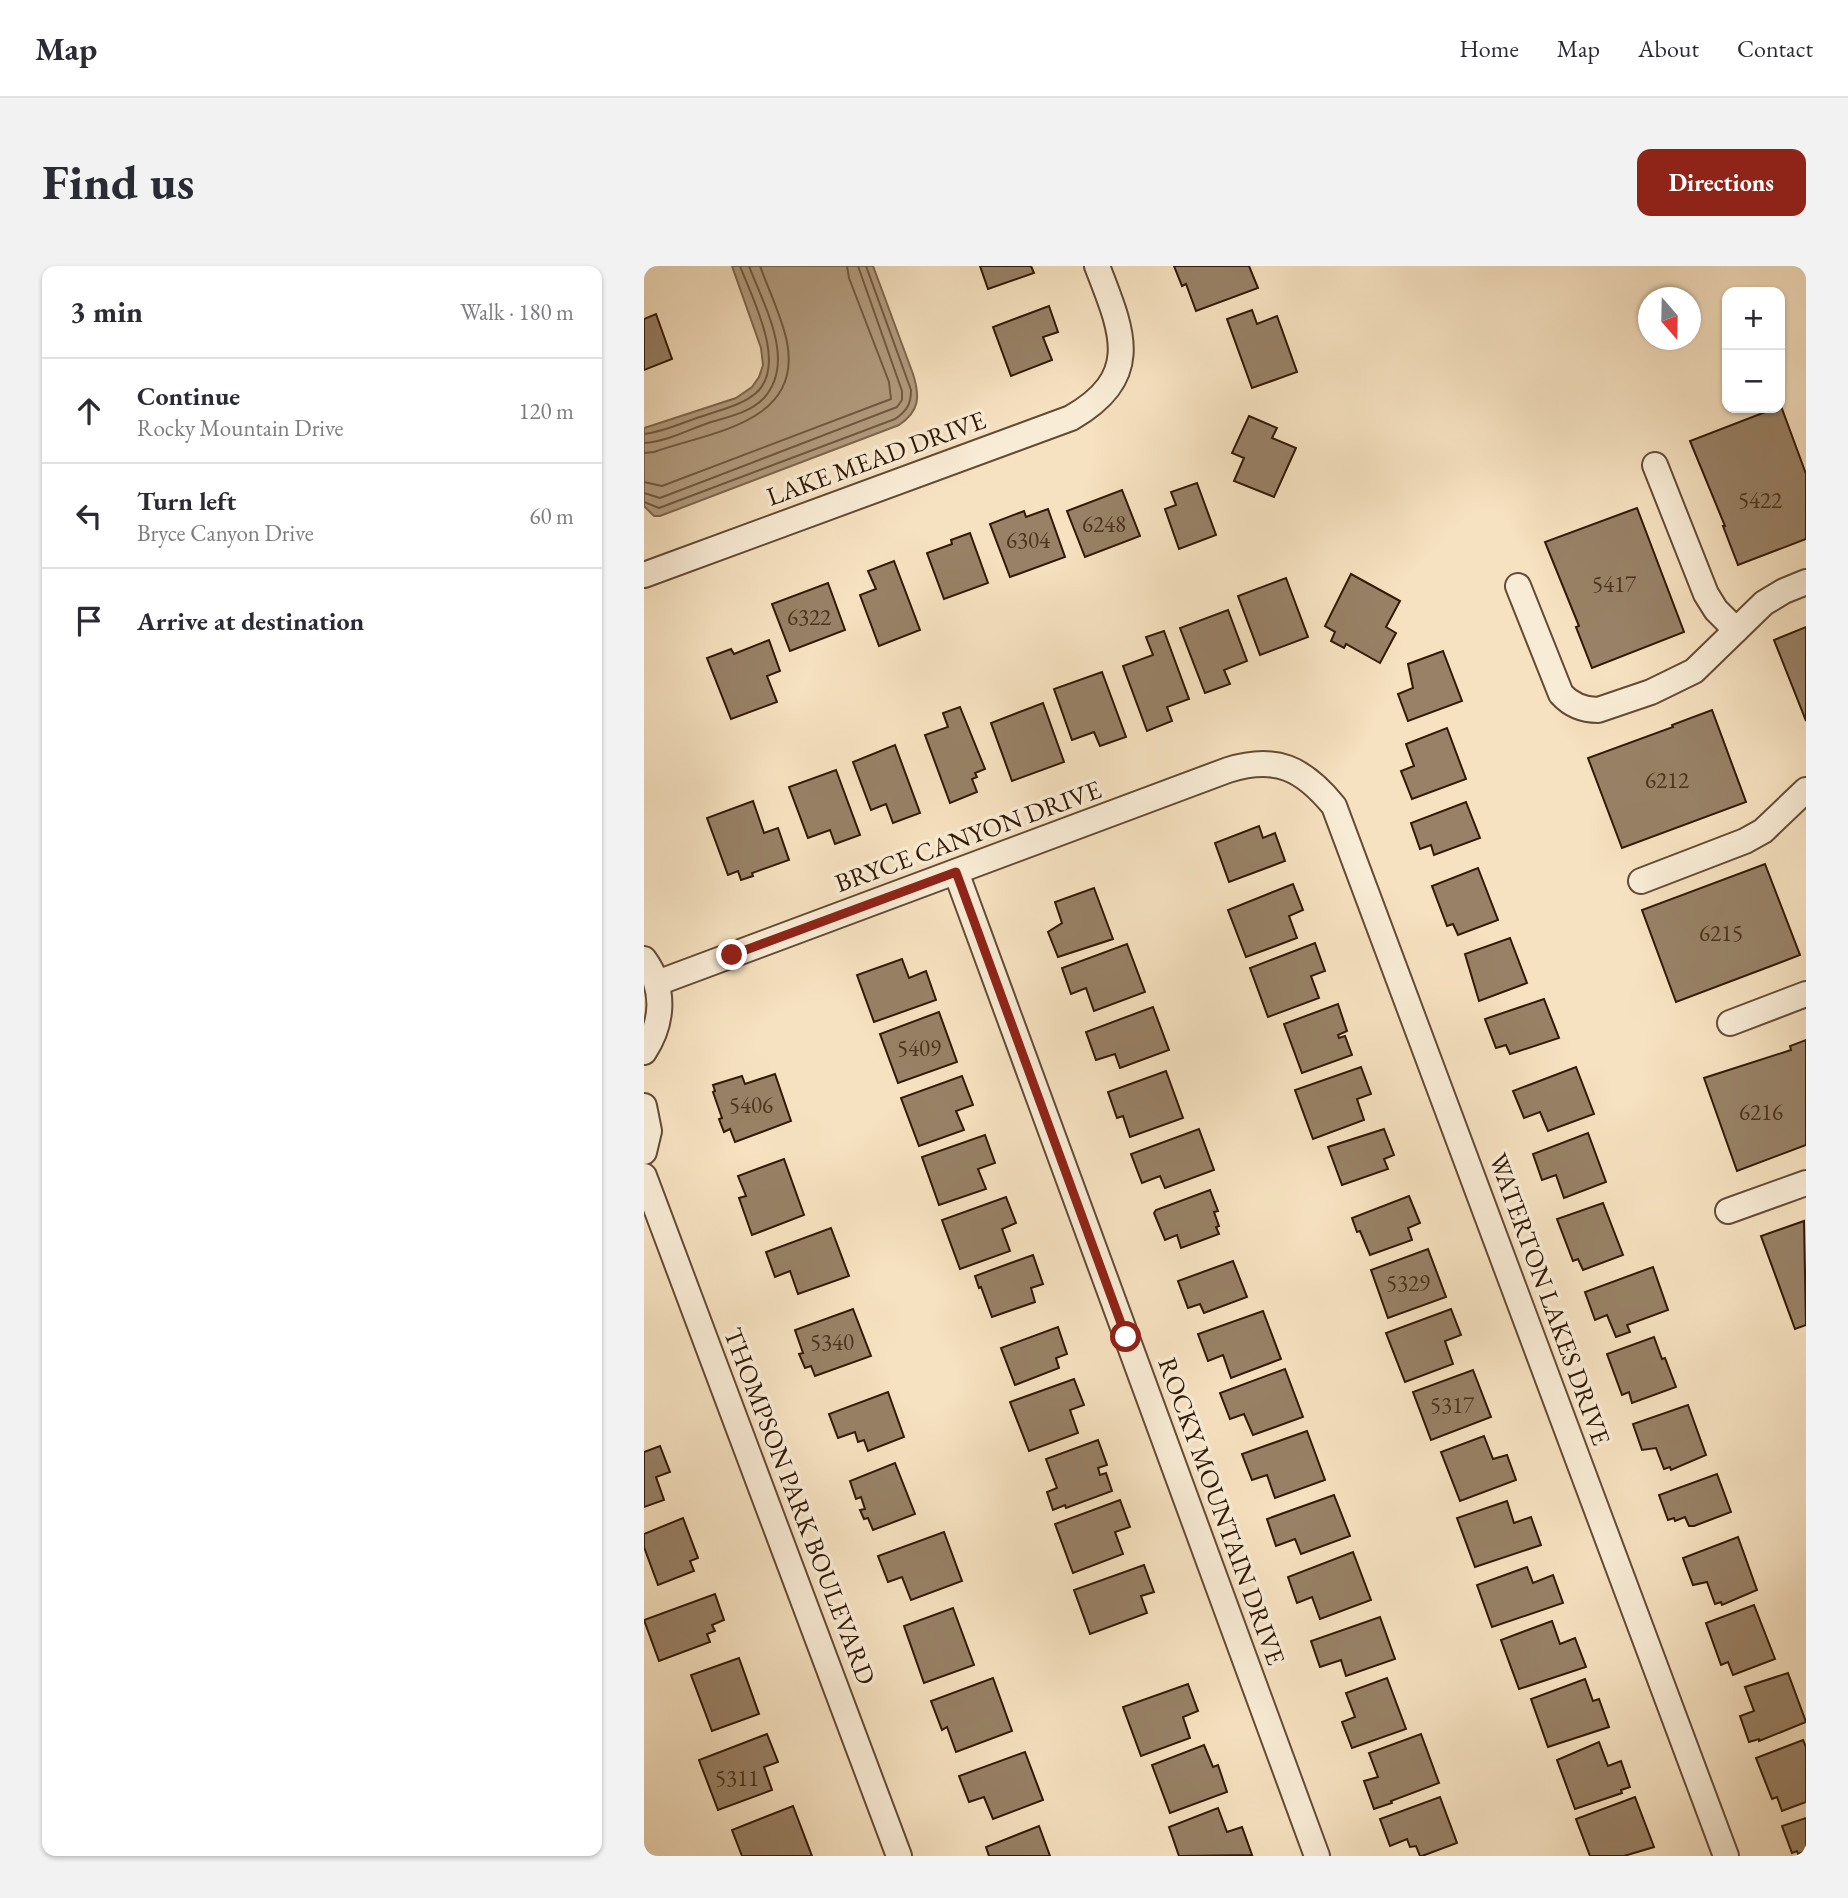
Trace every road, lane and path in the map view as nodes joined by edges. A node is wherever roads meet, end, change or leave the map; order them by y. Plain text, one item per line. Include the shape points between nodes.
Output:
1 (1097, 266) edge
2 (1655, 465) dead end
3 (644, 575) edge
4 (1806, 582) edge
5 (1518, 586) dead end
6 (1736, 630) junction
7 (1302, 773) joint
8 (1806, 790) edge
9 (956, 872) junction
10 (1641, 881) dead end
11 (644, 960) edge
12 (657, 983) junction
13 (1806, 994) edge
14 (1730, 1023) dead end
15 (644, 1052) edge
16 (644, 1106) edge
17 (644, 1152) edge
18 (644, 1176) edge
19 (1806, 1183) edge
20 (1728, 1211) dead end
21 (899, 1856) edge
22 (1317, 1856) edge
23 (1726, 1856) edge

1 - 3 street, LAKE MEAD DRIVE via 1119,326 1121,355 1115,377 1093,405 1071,418
2 - 6 street via 1706,594
4 - 6 street via 1772,597
5 - 6 street via 1561,694 1573,705 1589,710 1612,707 1679,679 1705,662
7 - 9 street, BRYCE CANYON DRIVE via 1286,766 1248,764
7 - 23 street, WATERTON LAKES DRIVE via 1334,806
8 - 10 street via 1763,831 1745,841
9 - 12 street, BRYCE CANYON DRIVE
9 - 22 street, ROCKY MOUNTAIN DRIVE
11 - 12 street
12 - 15 street via 660,1013
13 - 14 street
16 - 17 street via 649,1131
18 - 21 street, THOMPSON PARK BOULEVARD
19 - 20 street

